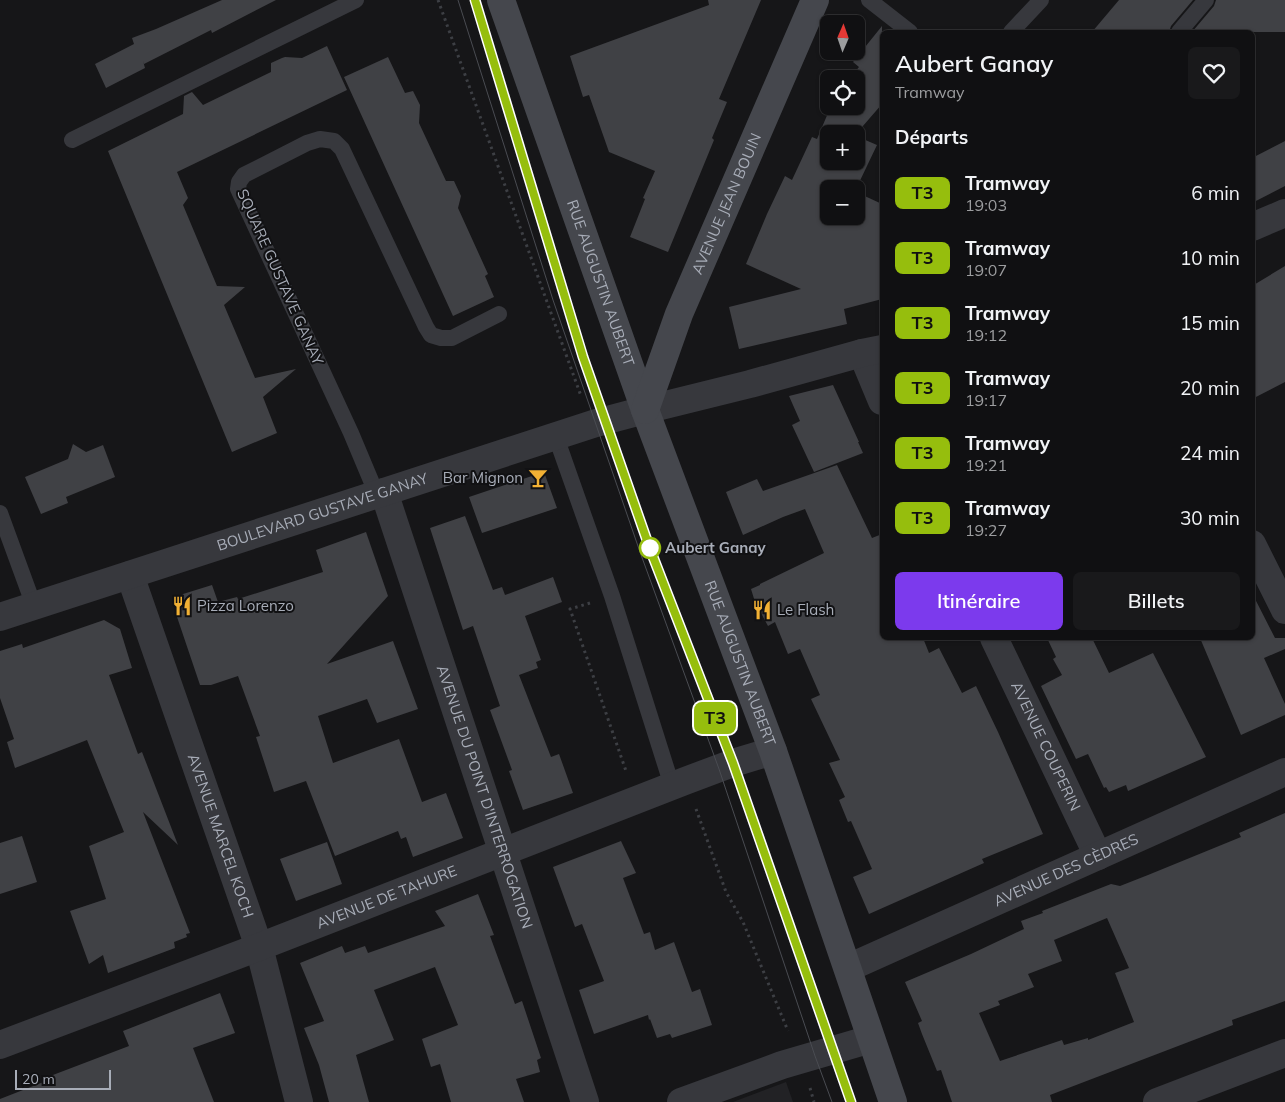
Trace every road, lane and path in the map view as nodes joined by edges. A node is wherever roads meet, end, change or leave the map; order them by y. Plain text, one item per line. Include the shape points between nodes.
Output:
1 (356, 0) edge
2 (438, 0) edge
3 (501, 0) edge
4 (816, 0) edge
5 (869, 0) edge
6 (1041, 0) edge
7 (1206, 0) edge
8 (907, 30) edge
9 (1012, 30) edge
10 (1181, 30) edge
11 (72, 140) dead end
12 (1285, 213) edge
13 (1255, 227) edge
14 (500, 314) dead end
15 (872, 351) edge
16 (880, 391) edge
17 (580, 393) dead end
18 (645, 410) junction
19 (556, 437) junction
20 (381, 494) junction
21 (0, 513) edge
22 (1255, 550) edge
23 (130, 575) junction
24 (612, 596) junction
25 (34, 606) junction
26 (1285, 610) edge
27 (0, 617) edge
28 (995, 640) edge
29 (773, 751) junction
30 (1285, 772) edge
31 (672, 786) junction
32 (636, 800) junction
33 (502, 852) junction
34 (1098, 856) junction
35 (258, 947) junction
36 (848, 968) junction
37 (871, 1039) junction
38 (0, 1045) edge
39 (1285, 1053) edge
40 (299, 1102) edge
41 (585, 1102) edge
42 (681, 1102) edge
43 (893, 1102) edge
44 (1158, 1102) edge

1 - 11 lane
2 - 17 path
3 - 18 main road, RUE AUGUSTIN AUBERT
4 - 18 main road, AVENUE JEAN BOUIN via 679,314
5 - 8 lane
6 - 9 lane
7 - 10 lane
12 - 13 street
14 - 20 lane, SQUARE GUSTAVE GANAY via 452,338 431,335 342,149 334,141 320,139 307,143 244,175 239,182 238,190
15 - 16 street
15 - 18 street, BOULEVARD GUSTAVE GANAY
18 - 19 street, BOULEVARD GUSTAVE GANAY
18 - 29 main road, RUE AUGUSTIN AUBERT
19 - 20 street, BOULEVARD GUSTAVE GANAY
19 - 24 lane
20 - 23 street, BOULEVARD GUSTAVE GANAY
20 - 33 street, AVENUE DU POINT D'INTERROGATION
21 - 25 lane
22 - 26 street
23 - 25 street, BOULEVARD GUSTAVE GANAY
23 - 35 street, AVENUE MARCEL KOCH
24 - 31 lane
24 - 32 path via 570,609
25 - 27 street, BOULEVARD GUSTAVE GANAY
28 - 34 street, AVENUE COUPERIN
29 - 31 street, AVENUE DE TAHURE
29 - 36 main road, RUE AUGUSTIN AUBERT
30 - 34 street, AVENUE DES CÈDRES
31 - 32 street, AVENUE DE TAHURE
32 - 33 street, AVENUE DE TAHURE
33 - 35 street, AVENUE DE TAHURE
33 - 41 street, AVENUE DU POINT D'INTERROGATION
34 - 36 street, AVENUE DES CÈDRES
35 - 38 street, AVENUE DE TAHURE
35 - 40 street, AVENUE MARCEL KOCH
36 - 37 main road, RUE AUGUSTIN AUBERT
37 - 42 street via 782,1065
37 - 43 main road, RUE AUGUSTIN AUBERT
39 - 44 street

